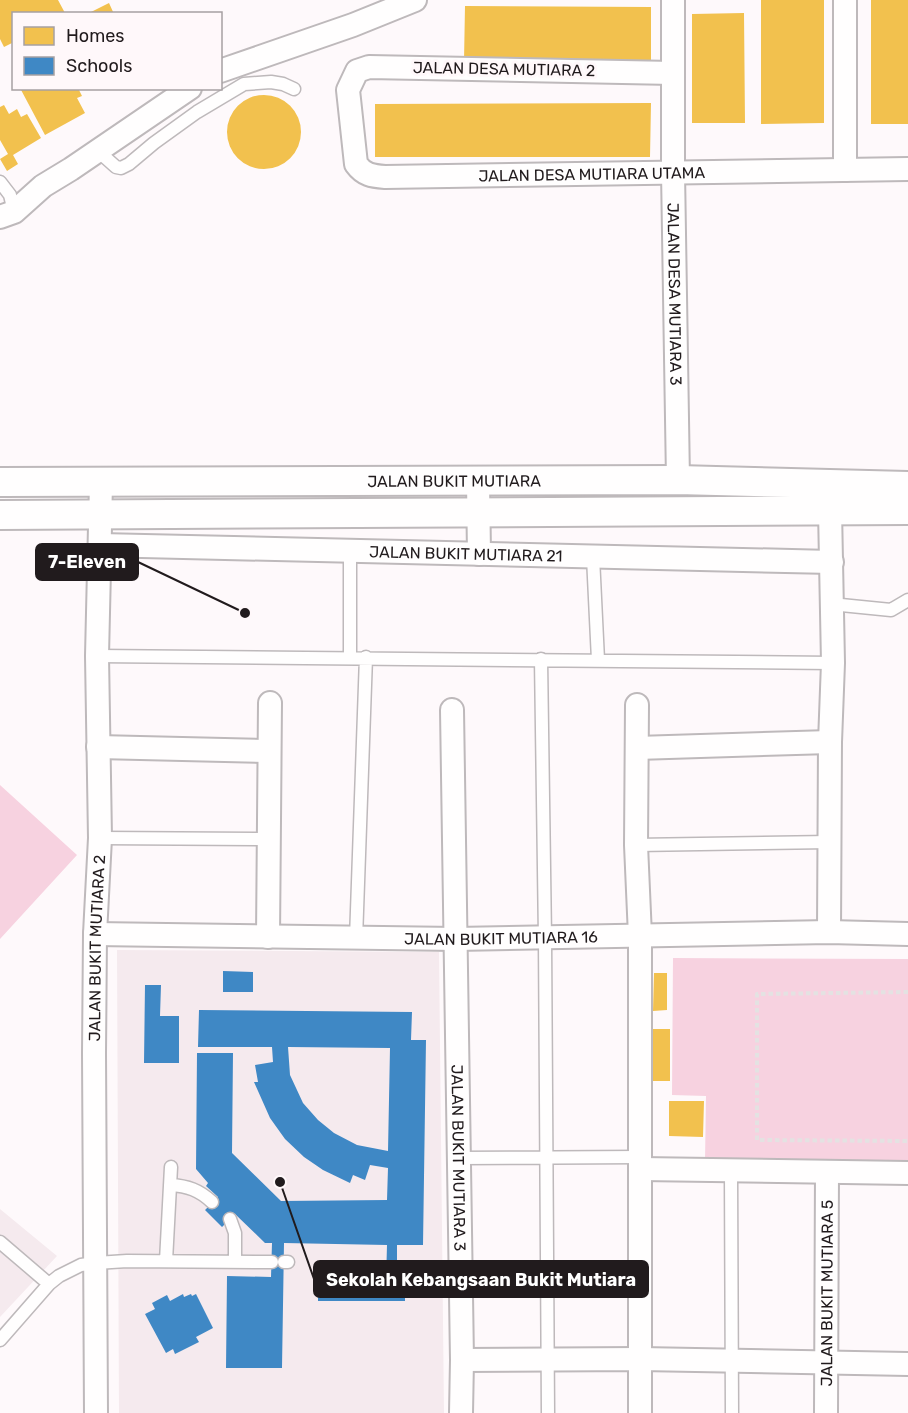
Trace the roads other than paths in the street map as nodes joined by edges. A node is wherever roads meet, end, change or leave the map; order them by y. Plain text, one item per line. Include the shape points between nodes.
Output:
1 (415, 0) edge
2 (673, 0) edge
3 (845, 0) edge
4 (222, 70) edge
5 (673, 73) junction
6 (294, 89) dead end
7 (187, 90) edge
8 (348, 90) joint
9 (98, 150) junction
10 (908, 169) edge
11 (845, 170) junction
12 (673, 171) junction
13 (0, 182) edge
14 (7, 214) edge
15 (678, 480) junction
16 (478, 481) junction
17 (0, 482) edge
18 (101, 483) junction
19 (908, 486) edge
20 (830, 510) junction
21 (908, 510) edge
22 (716, 512) junction
23 (480, 513) junction
24 (652, 513) junction
25 (0, 515) edge
26 (101, 515) junction
27 (100, 545) junction
28 (350, 550) junction
29 (479, 554) junction
30 (593, 556) junction
31 (832, 562) junction
32 (908, 600) edge
33 (831, 604) junction
34 (97, 656) junction
35 (350, 657) junction
36 (366, 657) junction
37 (541, 659) junction
38 (598, 660) junction
39 (833, 663) junction
40 (270, 703) dead end
41 (637, 705) dead end
42 (452, 710) dead end
43 (830, 742) junction
44 (98, 747) junction
45 (637, 748) junction
46 (268, 751) junction
47 (100, 837) junction
48 (269, 839) junction
49 (830, 842) junction
50 (636, 845) junction
51 (830, 932) junction
52 (95, 934) junction
53 (908, 934) edge
54 (640, 936) junction
55 (268, 937) junction
56 (545, 938) junction
57 (356, 939) junction
58 (456, 939) junction
59 (546, 1157) junction
60 (458, 1158) junction
61 (641, 1163) junction
62 (171, 1167) dead end
63 (731, 1171) junction
64 (827, 1173) junction
65 (908, 1173) edge
66 (170, 1185) junction
67 (212, 1202) dead end
68 (230, 1219) dead end
69 (0, 1242) edge
70 (166, 1261) junction
71 (235, 1262) junction
72 (281, 1262) dead end
73 (96, 1263) junction
74 (49, 1284) junction
75 (0, 1340) edge
76 (549, 1358) junction
77 (641, 1359) junction
78 (462, 1360) junction
79 (732, 1361) junction
80 (828, 1363) junction
81 (908, 1364) edge
82 (96, 1413) edge
83 (461, 1413) edge
84 (548, 1413) edge
85 (640, 1413) edge
86 (732, 1413) edge
87 (826, 1413) edge

1 - 4 street
2 - 5 street, JALAN DESA MUTIARA 3
3 - 11 street
5 - 8 street, JALAN DESA MUTIARA 2 via 369,67 357,71
5 - 12 street, JALAN DESA MUTIARA 3
6 - 9 lane via 271,82 244,84 197,112 121,168
7 - 9 street
8 - 12 street, JALAN DESA MUTIARA UTAMA via 356,164 371,176
9 - 14 street
10 - 11 street, JALAN DESA MUTIARA UTAMA
11 - 12 street, JALAN DESA MUTIARA UTAMA
12 - 15 street, JALAN DESA MUTIARA 3
13 - 14 lane via 10,195
15 - 16 street, JALAN BUKIT MUTIARA
15 - 19 street, JALAN BUKIT MUTIARA
15 - 22 street via 687,495
15 - 24 street via 674,494
16 - 18 street, JALAN BUKIT MUTIARA
16 - 23 street
17 - 18 street, JALAN BUKIT MUTIARA
18 - 26 street, JALAN BUKIT MUTIARA 2
20 - 21 street, JALAN BUKIT MUTIARA
20 - 22 street, JALAN BUKIT MUTIARA
20 - 31 street
22 - 24 street, JALAN BUKIT MUTIARA
23 - 24 street, JALAN BUKIT MUTIARA
23 - 26 street, JALAN BUKIT MUTIARA
23 - 29 street
25 - 26 street, JALAN BUKIT MUTIARA
26 - 27 street, JALAN BUKIT MUTIARA 2
27 - 28 street, JALAN BUKIT MUTIARA 21
27 - 34 street, JALAN BUKIT MUTIARA 2
28 - 29 street, JALAN BUKIT MUTIARA 21
28 - 35 lane
29 - 30 street, JALAN BUKIT MUTIARA 21
30 - 31 street, JALAN BUKIT MUTIARA 21
30 - 38 lane
31 - 33 street
32 - 33 lane via 891,610
33 - 39 street
34 - 35 lane
34 - 44 street, JALAN BUKIT MUTIARA 2
35 - 36 lane
36 - 37 lane
36 - 57 lane
37 - 38 lane
37 - 56 lane
38 - 39 lane
39 - 43 street
40 - 46 street
41 - 45 street
42 - 58 street, JALAN BUKIT MUTIARA 3
43 - 45 street
43 - 49 street
44 - 46 street
44 - 47 street, JALAN BUKIT MUTIARA 2
45 - 50 street
46 - 48 street
47 - 48 lane
47 - 52 street, JALAN BUKIT MUTIARA 2
48 - 55 street
49 - 50 lane
49 - 51 street
50 - 54 street
51 - 53 street, JALAN BUKIT MUTIARA 16
51 - 54 street, JALAN BUKIT MUTIARA 16
52 - 55 street, JALAN BUKIT MUTIARA 16
52 - 73 street, JALAN BUKIT MUTIARA 2
54 - 56 street, JALAN BUKIT MUTIARA 16
54 - 61 street
55 - 57 street, JALAN BUKIT MUTIARA 16
56 - 58 street, JALAN BUKIT MUTIARA 16
56 - 59 lane
57 - 58 street, JALAN BUKIT MUTIARA 16
58 - 60 street, JALAN BUKIT MUTIARA 3
59 - 60 lane
59 - 61 lane
59 - 76 lane
60 - 78 street, JALAN BUKIT MUTIARA 3
61 - 63 street
61 - 77 street
62 - 66 lane
63 - 64 street
63 - 79 lane
64 - 65 street
64 - 80 street, JALAN BUKIT MUTIARA 5
66 - 67 lane via 187,1186
66 - 70 lane
68 - 71 lane via 235,1233
69 - 74 lane
70 - 71 lane
70 - 73 lane
71 - 72 lane
73 - 74 lane via 81,1265
73 - 82 street, JALAN BUKIT MUTIARA 2
74 - 75 lane
76 - 77 street
76 - 78 street
76 - 84 lane
77 - 79 street
77 - 85 street
78 - 83 street, JALAN BUKIT MUTIARA 3
79 - 80 street
79 - 86 lane
80 - 81 street
80 - 87 street, JALAN BUKIT MUTIARA 5

